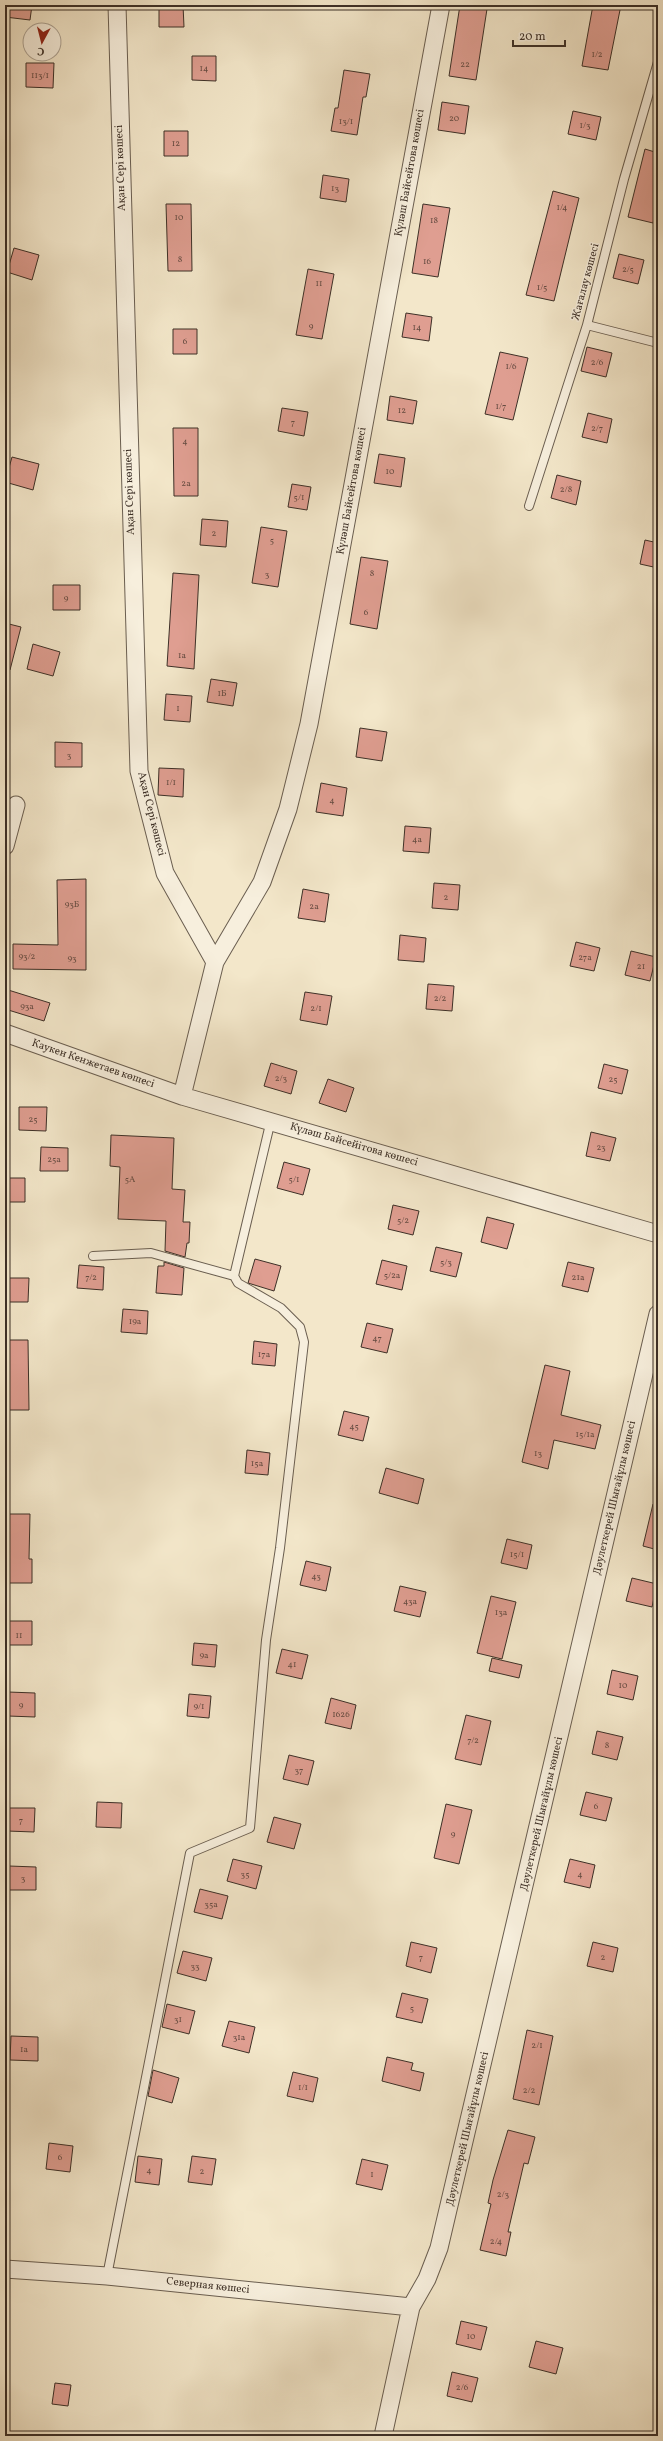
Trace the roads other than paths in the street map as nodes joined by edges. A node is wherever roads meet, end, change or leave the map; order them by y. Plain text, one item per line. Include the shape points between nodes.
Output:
1 (116, 5) edge
2 (441, 5) edge
3 (658, 62) edge
4 (587, 325) junction
5 (658, 343) edge
6 (529, 506) dead end
7 (16, 805) dead end
8 (5, 846) edge
9 (215, 962) junction
10 (5, 1033) edge
11 (182, 1096) junction
12 (271, 1120) junction
13 (658, 1234) edge
14 (93, 1256) dead end
15 (234, 1276) junction
16 (658, 1314) edge
17 (5, 2269) edge
18 (107, 2276) junction
19 (411, 2307) junction
20 (383, 2436) edge

1 - 9 street, Ақан Сері көшесі via 139,771 165,873
2 - 9 street, Күләш Байсейтова көшесі via 309,724 288,809 262,882
3 - 4 lane, Жағалау көшесі via 624,179
4 - 5 lane
4 - 6 lane, Жағалау көшесі
7 - 8 street
9 - 11 street
10 - 11 street, Каукен Кенжетаев көшесі
11 - 12 street, Күләш Байсейітова көшесі
12 - 13 street, Күләш Байсейітова көшесі
12 - 15 lane
14 - 15 lane via 151,1253
15 - 18 lane via 238,1283 281,1308 300,1327 304,1342 280,1548 266,1640 250,1828 190,1853
16 - 19 street, Дәулеткерей Шығайұлы көшесі via 439,2248 427,2279
17 - 18 street, Северная көшесі
18 - 19 street, Северная көшесі
19 - 20 street, Дәулеткерей Шығайұлы көшесі

